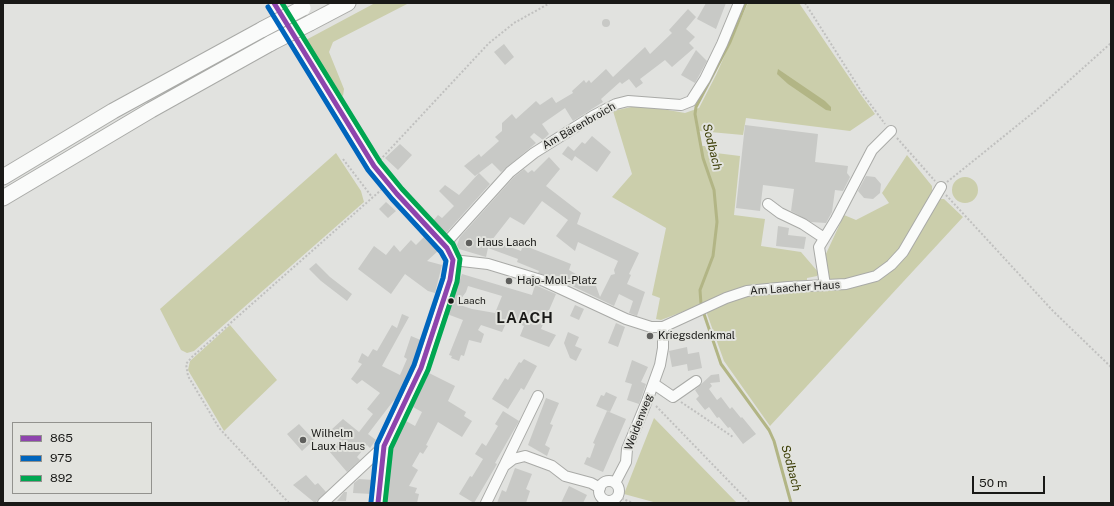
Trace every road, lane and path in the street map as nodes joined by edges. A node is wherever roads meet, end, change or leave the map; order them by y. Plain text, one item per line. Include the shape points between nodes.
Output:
1 (274, 3) edge
2 (348, 3) edge
3 (550, 3) edge
4 (739, 3) edge
5 (308, 5) edge
6 (1111, 43) edge
7 (891, 131) dead end
8 (344, 159) dead end
9 (374, 166) junction
10 (3, 177) edge
11 (388, 184) junction
12 (941, 188) joint
13 (372, 197) junction
14 (3, 198) edge
15 (768, 204) dead end
16 (824, 238) junction
17 (444, 245) junction
18 (453, 260) junction
19 (825, 285) junction
20 (663, 327) junction
21 (696, 381) dead end
22 (654, 384) junction
23 (538, 396) dead end
24 (673, 397) junction
25 (647, 401) junction
26 (733, 437) dead end
27 (384, 446) junction
28 (504, 466) junction
29 (615, 483) junction
30 (600, 488) junction
31 (618, 497) junction
32 (602, 501) edge
33 (290, 503) edge
34 (323, 503) edge
35 (378, 503) edge
36 (486, 503) edge
37 (633, 503) edge
38 (750, 503) edge

1 - 9 street
2 - 14 highway, bridge via 145,113
3 - 9 path via 514,23 489,43
4 - 17 street, Am Bärenbroich via 705,79 691,101 681,105 624,101 593,116 534,153 510,172
5 - 10 highway, bridge via 113,111
6 - 12 path via 1034,112
7 - 16 street via 872,150
8 - 13 path
9 - 11 street
11 - 13 path
11 - 17 street
12 - 19 street, Am Laacher Haus via 906,248 891,265 876,276 858,282
13 - 33 path via 186,364 189,378 221,430
15 - 16 street
16 - 19 street via 819,247
17 - 18 street
18 - 20 street via 492,265 544,281 626,319 651,327
18 - 27 street via 450,280 421,368
19 - 20 street, Am Laacher Haus via 768,288 741,293
20 - 22 street, Weidenweg via 662,355
21 - 24 street
22 - 24 street, Weidenweg
22 - 25 street, Weidenweg
23 - 28 street
24 - 26 path
25 - 29 street, Weidenweg via 627,449 625,466
25 - 38 path via 660,409
27 - 34 street
27 - 35 street
28 - 30 street via 516,458 528,456 552,466 563,476
28 - 36 street
29 - 30 street via 606,481
29 - 31 street via 619,491
30 - 32 street
31 - 32 street via 613,501
31 - 37 path

